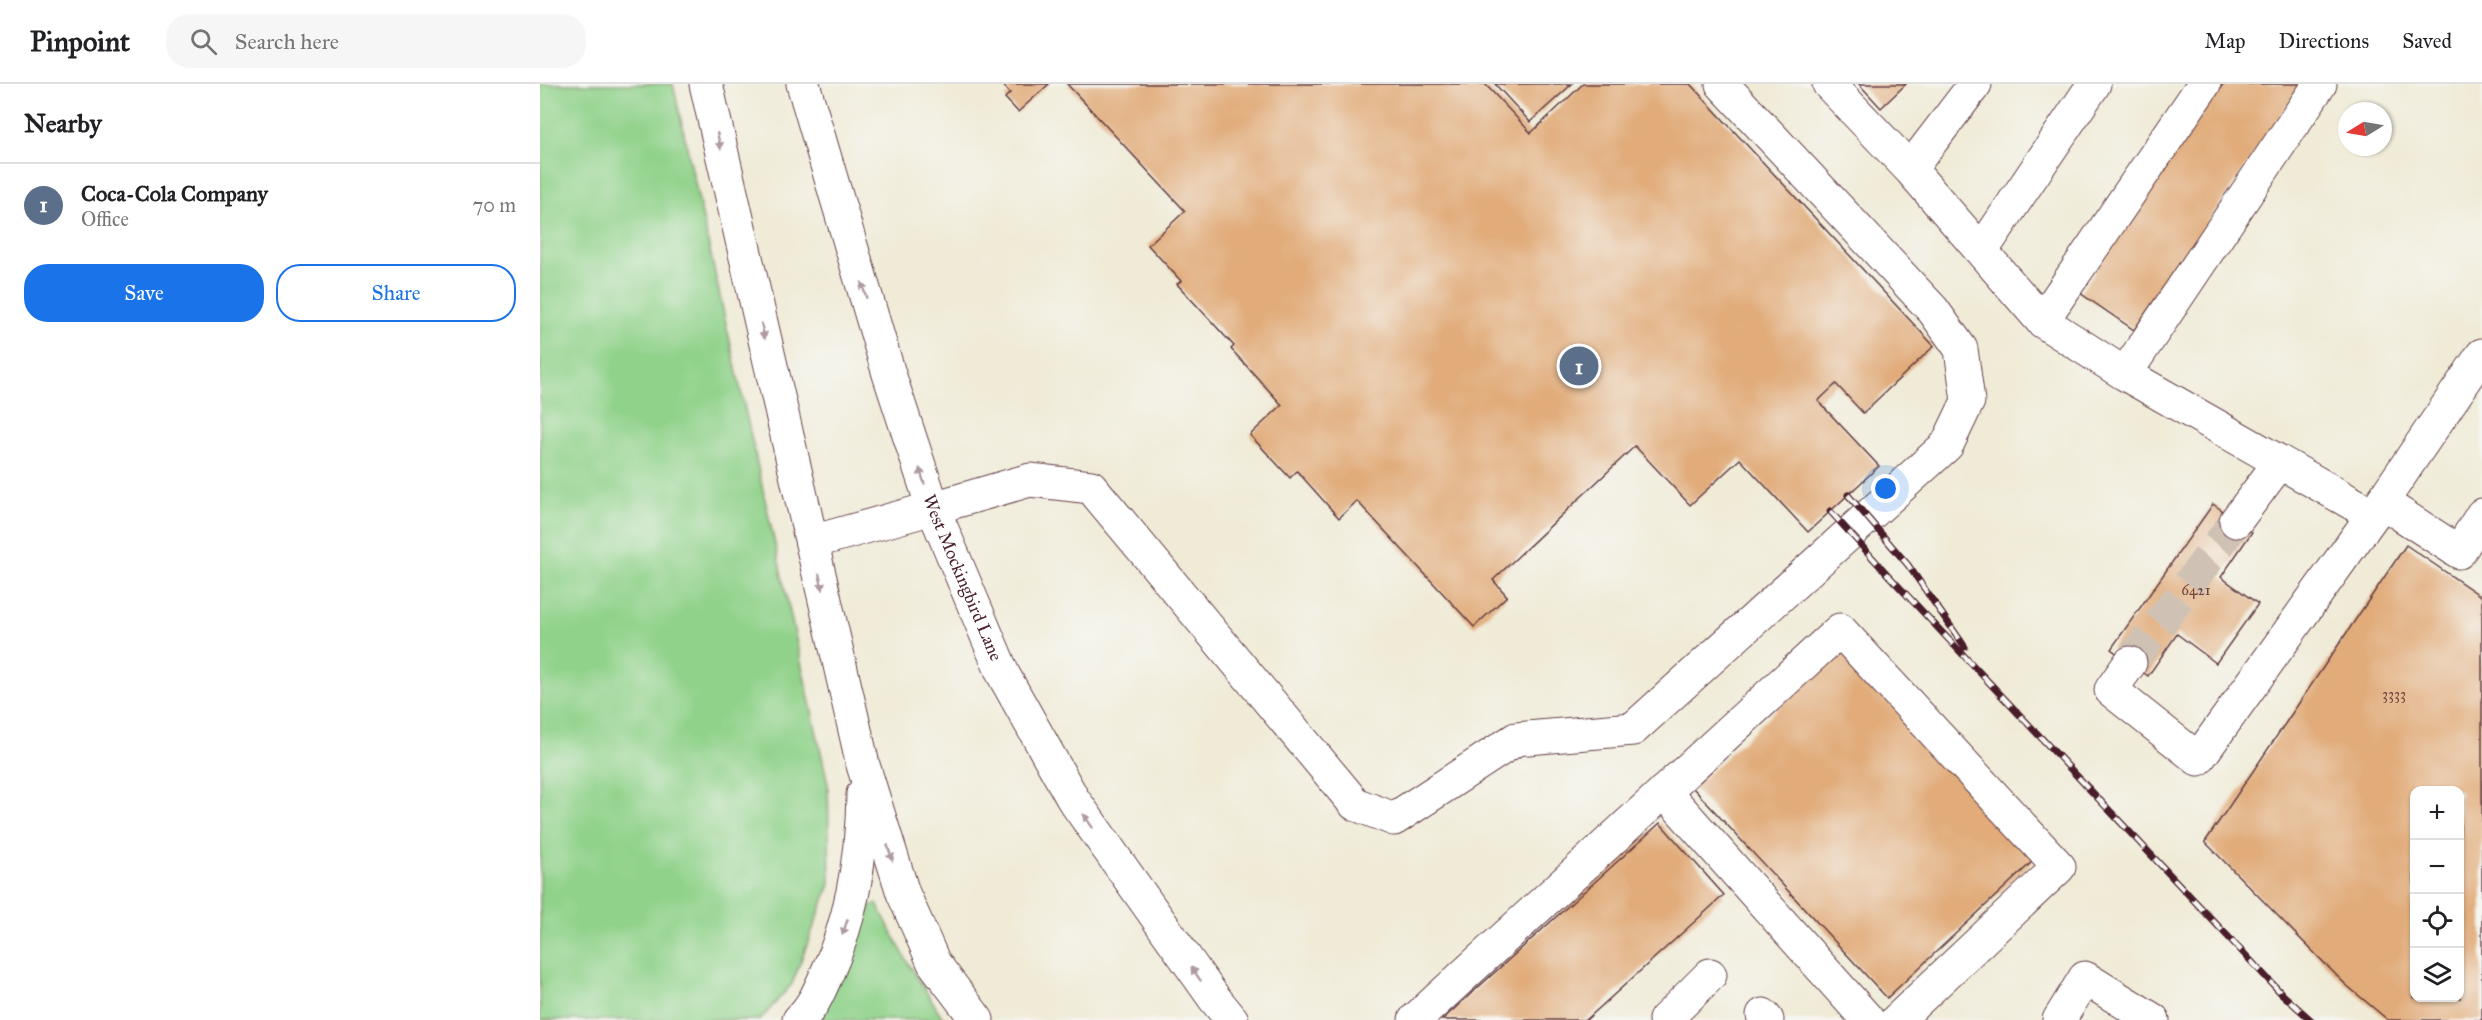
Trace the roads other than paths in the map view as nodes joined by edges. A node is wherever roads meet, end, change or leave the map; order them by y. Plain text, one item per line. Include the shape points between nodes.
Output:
1 (706, 84) edge
2 (803, 84) edge
3 (1722, 84) edge
4 (1829, 84) edge
5 (1975, 84) edge
6 (2094, 84) edge
7 (2204, 84) edge
8 (2320, 84) edge
9 (1910, 170) junction
10 (1982, 250) junction
11 (2042, 321) junction
12 (2482, 355) edge
13 (2125, 374) junction
14 (2280, 462) junction
15 (933, 508) junction
16 (2378, 508) junction
17 (2482, 514) edge
18 (2236, 521) tunnel mouth
19 (812, 542) junction
20 (2470, 559) edge
21 (2130, 663) tunnel mouth
22 (863, 765) junction
23 (1664, 791) junction
24 (1710, 975) dead end
25 (799, 1020) edge
26 (977, 1020) edge
27 (1232, 1020) edge
28 (1415, 1020) edge
29 (1665, 1020) edge
30 (1868, 1020) edge
31 (1897, 1020) edge
32 (2059, 1020) edge
33 (2153, 1020) edge

1 -> 19 main road
15 -> 2 main road, West Mockingbird Lane
3 - 15 main road via 1933,310 1962,349 1968,401 1947,445 1633,729 1516,739 1394,819 1354,804 1091,487 1030,480
4 - 9 main road
5 - 9 main road
6 - 10 main road
7 - 11 main road
8 - 13 main road
9 - 10 main road
10 - 11 main road
11 - 13 main road
12 - 16 main road
13 - 14 main road
14 - 16 main road
14 - 18 main road
15 - 19 main road
27 -> 15 main road, West Mockingbird Lane via 1073,799 1003,674
16 - 20 main road
16 - 21 main road via 2198,759 2111,690
17 - 20 main road
19 -> 22 main road
22 -> 25 main road via 862,837 848,919 811,1009
22 -> 26 main road via 903,894 934,963
23 - 28 main road
23 - 30 main road
23 - 31 main road via 1840,630 2059,867
24 - 29 main road
32 - 33 main road via 2085,978

